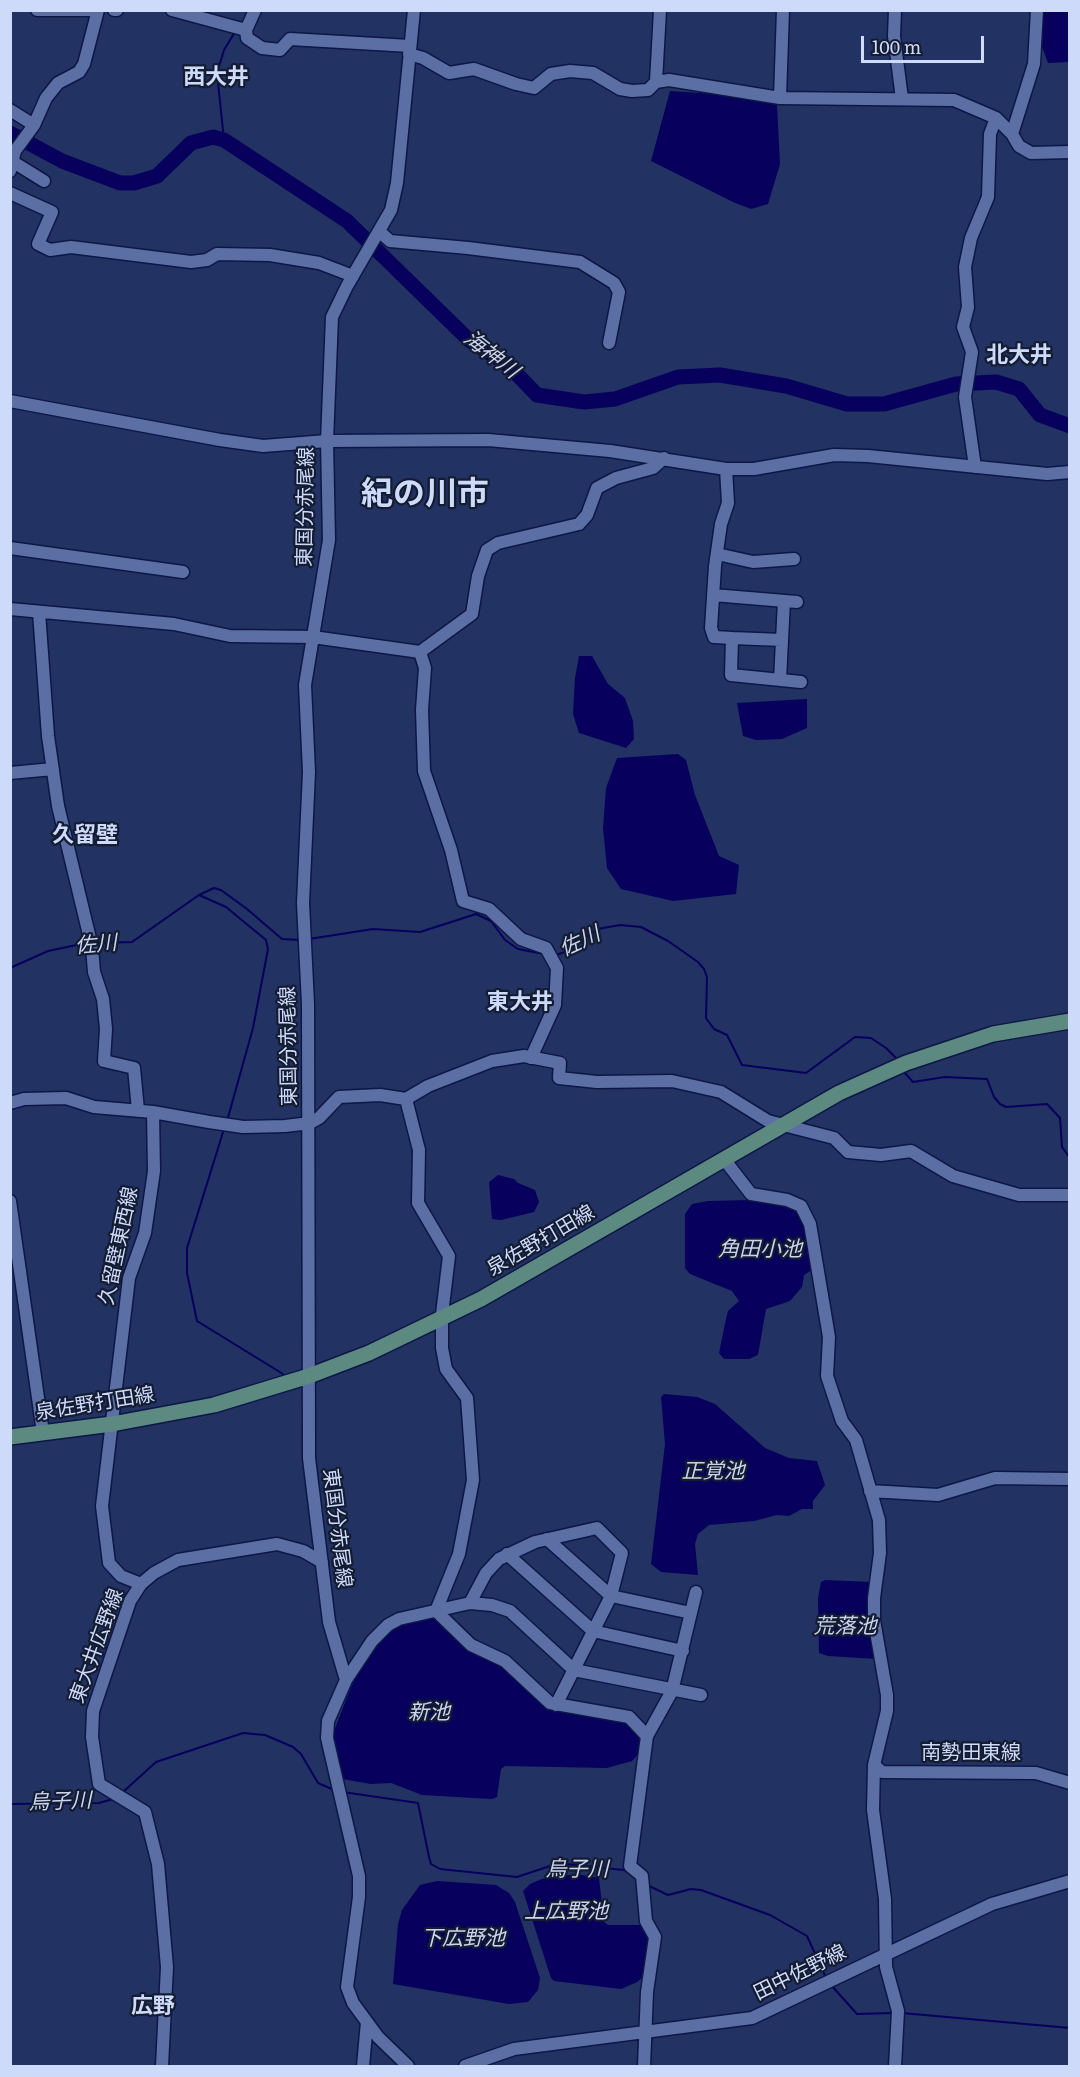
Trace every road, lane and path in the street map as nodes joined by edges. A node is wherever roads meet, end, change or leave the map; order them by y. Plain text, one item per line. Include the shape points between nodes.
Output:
1 (37, 10) edge
2 (90, 10) edge
3 (98, 10) edge
4 (172, 10) edge
5 (255, 10) edge
6 (414, 10) edge
7 (660, 10) edge
8 (783, 10) edge
9 (895, 10) edge
10 (1037, 10) edge
11 (246, 30) junction
12 (409, 50) junction
13 (656, 82) junction
14 (780, 98) junction
15 (902, 99) junction
16 (10, 110) edge
17 (996, 118) junction
18 (34, 124) junction
19 (1012, 134) junction
20 (1070, 152) edge
21 (11, 164) edge
22 (44, 181) dead end
23 (10, 193) edge
24 (380, 232) junction
25 (353, 276) junction
26 (609, 343) dead end
27 (10, 401) edge
28 (327, 441) junction
29 (664, 458) junction
30 (975, 467) junction
31 (726, 469) junction
32 (1070, 472) edge
33 (10, 548) edge
34 (717, 554) junction
35 (794, 559) dead end
36 (183, 572) dead end
37 (713, 595) junction
38 (10, 609) edge
39 (39, 612) junction
40 (313, 637) junction
41 (732, 638) junction
42 (782, 640) junction
43 (420, 652) junction
44 (780, 680) junction
45 (801, 682) dead end
46 (54, 769) junction
47 (10, 773) edge
48 (1070, 1021) edge
49 (531, 1058) junction
50 (406, 1099) junction
51 (10, 1103) edge
52 (138, 1110) junction
53 (153, 1112) junction
54 (310, 1123) junction
55 (785, 1125) junction
56 (724, 1159) junction
57 (1070, 1195) edge
58 (10, 1201) edge
59 (442, 1320) junction
60 (309, 1376) junction
61 (112, 1424) junction
62 (43, 1434) junction
63 (10, 1437) edge
64 (1070, 1479) edge
65 (870, 1491) junction
66 (547, 1539) junction
67 (507, 1554) junction
68 (322, 1562) junction
69 (141, 1584) junction
70 (696, 1592) dead end
71 (611, 1596) junction
72 (470, 1603) junction
73 (436, 1611) junction
74 (691, 1613) junction
75 (592, 1631) junction
76 (683, 1651) junction
77 (574, 1670) junction
78 (346, 1680) junction
79 (672, 1691) junction
80 (701, 1695) dead end
81 (556, 1706) junction
82 (647, 1736) junction
83 (874, 1765) junction
84 (1070, 1783) edge
85 (1070, 1881) edge
86 (885, 1953) junction
87 (367, 2022) junction
88 (645, 2030) junction
89 (162, 2067) edge
90 (363, 2067) edge
91 (408, 2067) edge
92 (465, 2067) edge
93 (644, 2067) edge
94 (895, 2067) edge

1 - 2 street
3 - 18 street via 80,72 58,83
4 - 11 street
5 - 11 street
6 - 12 street, 東国分赤尾線
7 - 13 street
8 - 14 street
9 - 15 street via 894,36
10 - 19 street via 1034,64
11 - 12 street via 247,38 262,48 280,50 290,39
12 - 13 street via 449,73 474,69 534,88 551,74 570,71 592,73 632,92 648,90
12 - 24 street, 東国分赤尾線 via 397,183 391,210
13 - 14 street via 669,80
14 - 15 street
15 - 17 street via 954,100
16 - 18 street
17 - 19 street
17 - 30 street via 990,134 988,197 971,238 965,267 968,307 963,327 972,352 965,392
18 - 21 street via 15,151
19 - 20 street via 1019,146 1031,153
21 - 22 street
23 - 25 street via 52,212 38,244 50,250 71,247 191,262 218,254 270,255 319,263
24 - 25 street, 東国分赤尾線
24 - 26 street via 390,241 580,262 614,283 619,292
25 - 28 street, 東国分赤尾線 via 332,317
27 - 28 street via 242,444
28 - 29 street via 488,441
28 - 40 street, 東国分赤尾線 via 329,540
29 - 31 street
29 - 43 street via 653,468 616,478 597,488 587,515 579,524 498,543 488,550 478,576 472,614
30 - 31 street via 834,456 753,470
30 - 32 street via 1047,474
31 - 34 street via 728,503 720,524
33 - 36 street
34 - 35 street via 753,562
34 - 37 street
37 - 41 street via 714,637
37 - 42 street via 791,601
38 - 39 street
39 - 40 street via 174,624 230,636
39 - 46 street via 44,704
40 - 43 street
40 - 54 street, 東国分赤尾線 via 305,685 309,772 303,878
41 - 42 street
41 - 44 street via 731,675
42 - 44 street
43 - 49 street via 425,668 424,771 451,850 463,901 489,909 521,939 551,955 557,968 555,1005
44 - 45 street
46 - 47 street
46 - 52 street via 58,806 103,999 104,1061 134,1068
48 - 55 main road, 泉佐野打田線 via 993,1034 900,1065
49 - 50 street via 492,1061
49 - 55 street via 560,1064 559,1078 672,1081 721,1092 768,1121
50 - 54 street via 380,1095 339,1097
50 - 59 street via 419,1150 418,1203 449,1256
51 - 52 street via 66,1098 94,1107
52 - 53 street
53 - 54 street via 243,1127
53 - 61 street, 久留壁東西線 via 154,1171 145,1233 129,1278
54 - 60 street, 東国分赤尾線
55 - 56 main road, 泉佐野打田線
55 - 57 street via 834,1138 849,1152 881,1155 911,1151 953,1176 1019,1195
56 - 59 main road, 泉佐野打田線
56 - 65 street via 752,1194 801,1206 810,1224 829,1337 827,1376 842,1421 856,1440
58 - 62 street
59 - 60 main road, 泉佐野打田線
59 - 73 street via 446,1369 467,1398 474,1479 459,1554
60 - 61 main road, 泉佐野打田線 via 214,1405
60 - 68 street, 東国分赤尾線 via 309,1458
61 - 62 main road, 泉佐野打田線
61 - 69 street, 久留壁東西線 via 102,1506 106,1545 114,1571
62 - 63 main road, 泉佐野打田線
64 - 65 street via 995,1478 938,1495
65 - 83 street via 879,1520 880,1542 874,1620 887,1695
66 - 67 street
66 - 71 street
66 - 71 street via 597,1528 622,1553
67 - 72 street via 486,1573
67 - 75 street
68 - 69 street, 東大井広野線 via 303,1551 277,1544 178,1560
68 - 78 street, 東国分赤尾線 via 329,1622
69 - 89 street, 東大井広野線 via 130,1601 91,1725 99,1784 145,1812 158,1864 167,1967
70 - 74 street
71 - 74 street
71 - 75 street
72 - 73 street
72 - 77 street via 510,1611
73 - 78 street via 388,1624
73 - 81 street via 471,1645 505,1661
74 - 76 street
75 - 76 street
75 - 77 street
76 - 79 street
77 - 79 street
77 - 81 street
78 - 87 street via 328,1721 327,1738 359,1876 347,1987
79 - 80 street
79 - 82 street
81 - 82 street via 629,1717
82 - 88 street via 630,1866 642,1881 646,1921 655,1937
83 - 84 street, 南勢田東線 via 882,1772 1036,1773
83 - 86 street via 873,1810 885,1899
85 - 86 street, 田中佐野線 via 992,1904
86 - 88 street, 田中佐野線 via 752,2019
86 - 94 street via 898,2013
87 - 90 street
87 - 91 street
88 - 92 street, 田中佐野線 via 514,2049
88 - 93 street

